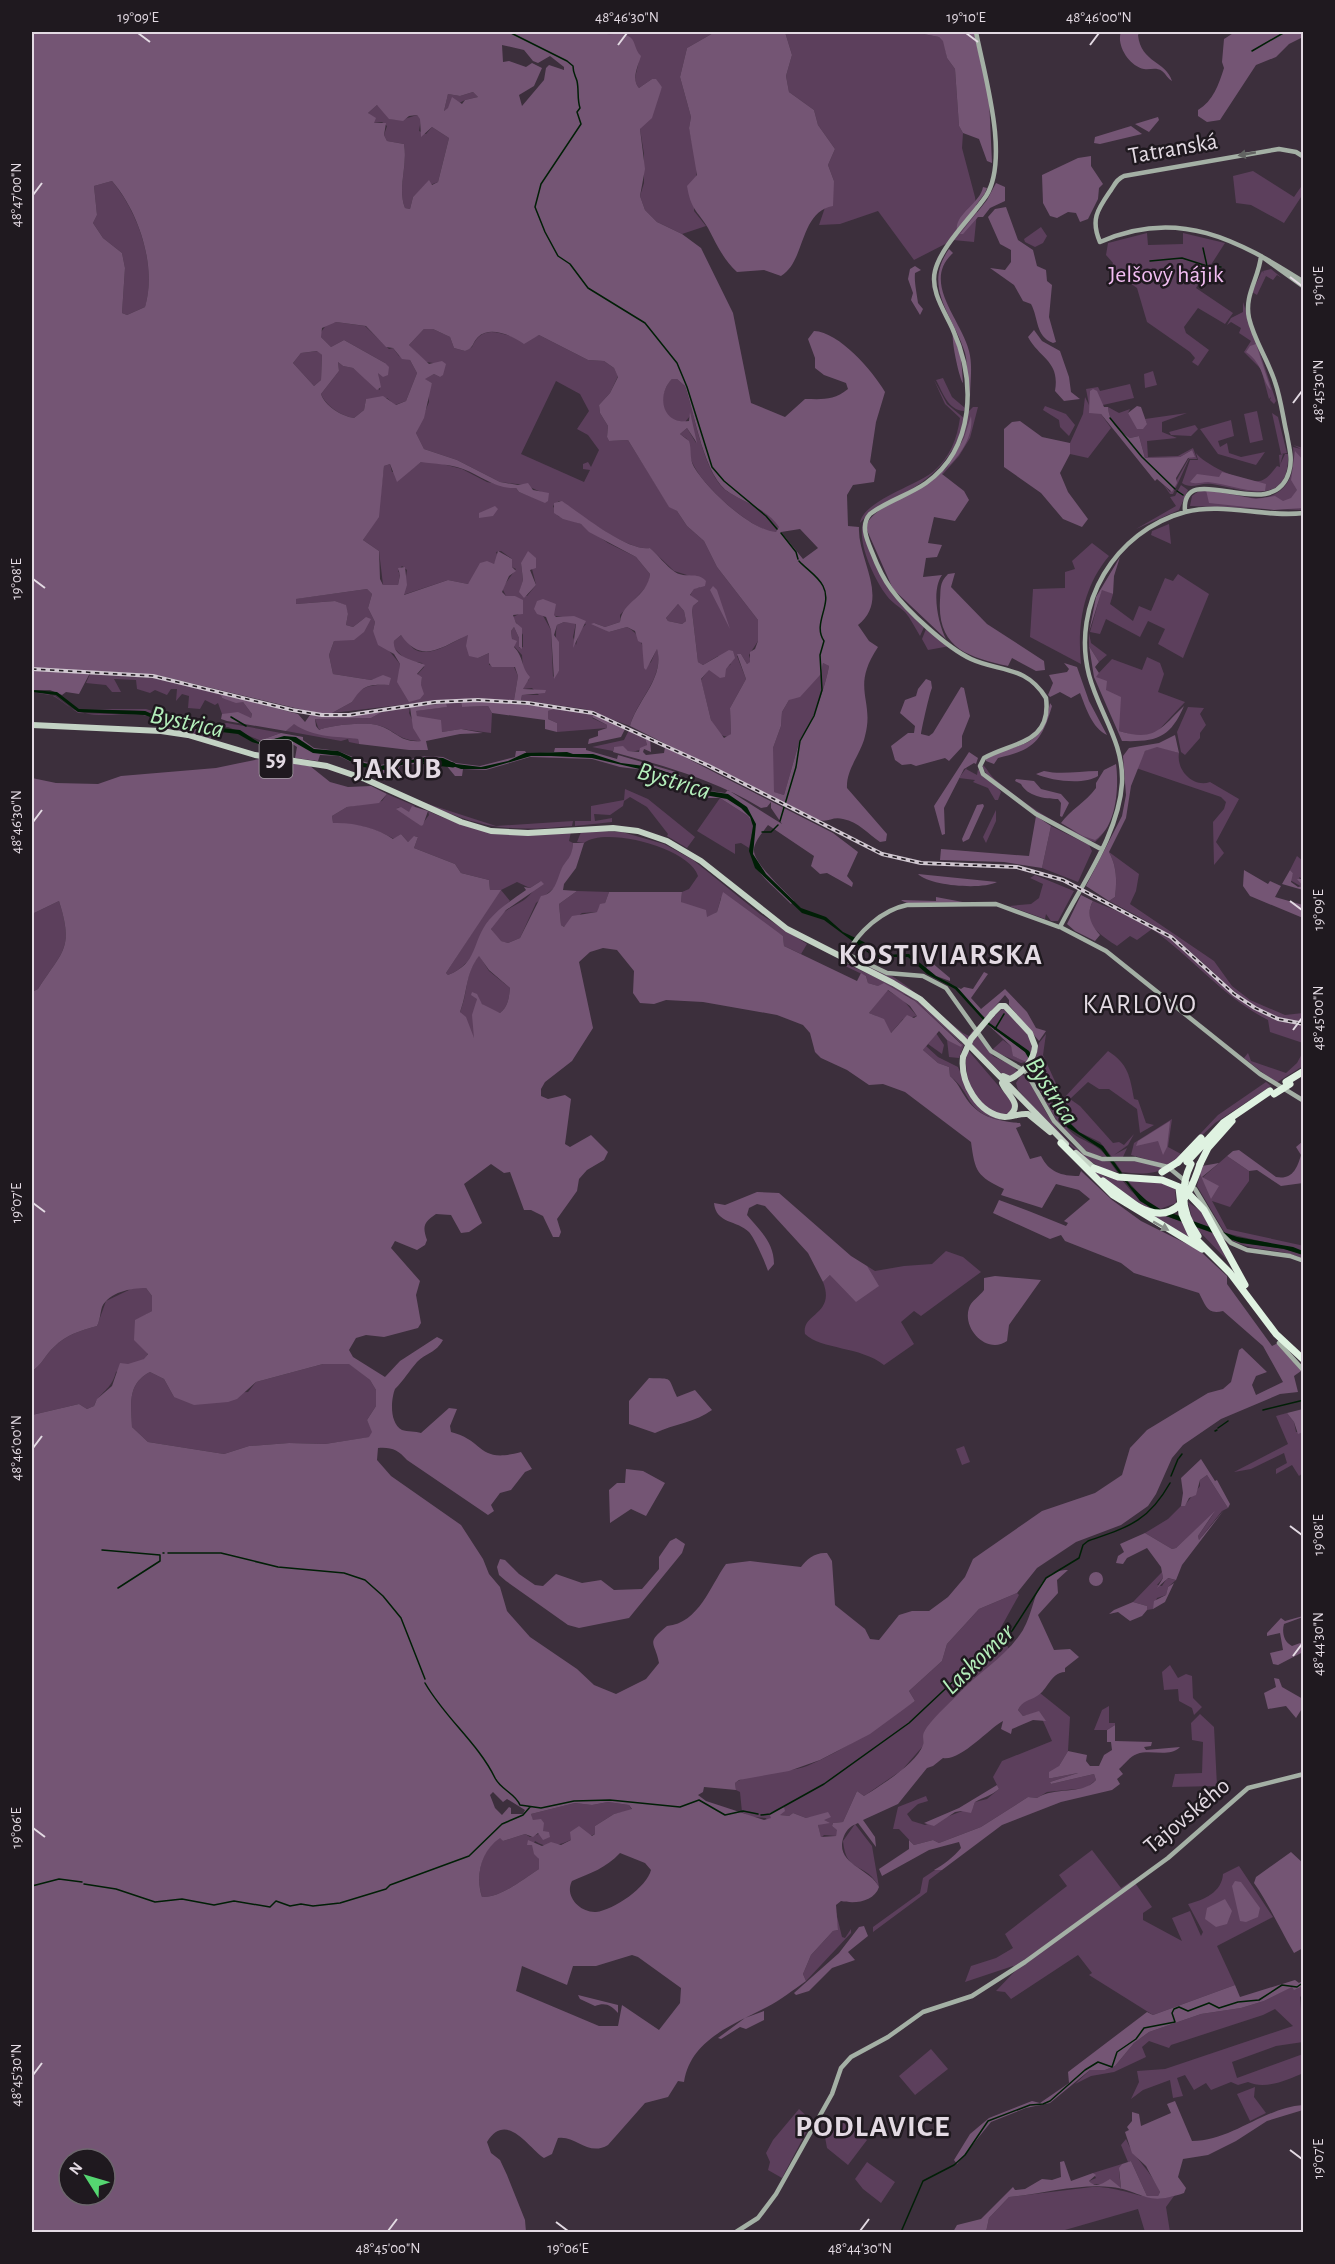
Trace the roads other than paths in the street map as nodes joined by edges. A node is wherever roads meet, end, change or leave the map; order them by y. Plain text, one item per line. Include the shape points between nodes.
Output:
1 (976, 32) edge
2 (1304, 157) edge
3 (1261, 256) junction
4 (1270, 266) junction
5 (1258, 271) junction
6 (1304, 282) edge
7 (1304, 287) edge
8 (1185, 512) junction
9 (1304, 513) edge
10 (32, 725) edge
11 (1101, 849) junction
12 (1061, 927) junction
13 (949, 1025) junction
14 (1025, 1066) junction
15 (993, 1069) junction
16 (1304, 1071) edge
17 (1017, 1075) junction
18 (1304, 1076) edge
19 (1002, 1083) junction
20 (1288, 1083) junction
21 (1272, 1093) junction
22 (1010, 1095) junction
23 (1022, 1099) junction
24 (1304, 1101) edge
25 (1247, 1105) junction
26 (1024, 1113) junction
27 (1005, 1117) junction
28 (1232, 1121) junction
29 (1050, 1132) junction
30 (1060, 1143) joint
31 (1077, 1162) junction
32 (1189, 1163) junction
33 (1096, 1169) joint
34 (1128, 1176) junction
35 (1216, 1231) junction
36 (1195, 1235) junction
37 (1204, 1251) junction
38 (1214, 1257) junction
39 (1304, 1261) edge
40 (1245, 1285) junction
41 (1250, 1303) junction
42 (1264, 1319) junction
43 (1280, 1343) joint
44 (1304, 1355) edge
45 (1304, 1360) edge
46 (1304, 1371) edge
47 (1304, 1774) edge
48 (736, 2232) edge

1 - 11 street via 990,92 994,179 940,258 933,279 963,358 967,403 964,432 940,471 923,485 873,512 865,526 885,579 909,608 964,655 1017,672 1046,698 1044,719 1033,737 986,756 980,766 988,780 1036,814
2 -> 3 street, Tatranská via 1279,149 1120,177 1096,211 1094,225 1100,242 1148,228 1185,228 1221,236
3 - 4 street
3 - 5 street
3 - 6 street
4 - 5 street
4 - 7 street
5 - 8 street via 1249,295 1249,318 1275,382 1290,453 1289,472 1278,489 1264,495 1210,487 1197,489 1190,495
8 - 9 street via 1216,509
8 - 11 street via 1153,526 1124,547 1105,571 1090,605 1085,633 1087,663 1092,685 1116,740 1122,775 1116,815
10 - 13 main road, 59 via 176,733 255,755 327,766 484,829 528,833 632,830 671,843 701,861 787,929 908,991
11 - 12 street
12 - 14 street via 994,904 902,906 879,917 847,954 892,975 919,975 942,985 991,1051
12 - 24 street via 1106,951 1260,1074
13 - 15 main road, 59
13 - 19 main road, 59
14 - 17 main road
14 - 27 main road, bridge via 1035,1048 1030,1033 1005,1006 999,1006 968,1043 963,1057 964,1076 972,1095 987,1109
14 - 35 street via 1050,1116 1069,1139 1090,1156 1150,1161 1179,1174 1198,1193
15 - 17 main road via 1007,1078
15 - 23 main road, 59
16 - 20 highway
17 - 23 main road via 1014,1085
18 - 20 highway
19 - 22 main road
19 - 29 main road, 59
20 - 21 highway, bridge
21 - 25 highway
21 - 28 highway
22 - 26 main road
22 - 27 main road via 1016,1105 1014,1112
23 - 33 main road, 59
25 - 32 highway via 1210,1134
25 - 34 highway, bridge via 1236,1109 1162,1172
26 - 27 main road
26 - 29 main road
28 - 31 highway, bridge via 1208,1148 1190,1194 1176,1208 1159,1213 1137,1206
28 - 32 highway
29 - 30 main road, 59
30 - 31 highway
31 -> 37 highway via 1127,1205
32 - 36 highway, bridge via 1184,1200
33 - 34 highway
34 - 35 highway via 1180,1187 1199,1204
35 - 39 street via 1242,1248
35 - 40 highway
36 - 38 highway
36 - 40 highway
37 - 38 highway
37 - 41 highway
38 - 42 highway
40 - 44 highway via 1275,1326
41 - 42 highway
41 - 43 highway
42 - 45 highway
43 - 46 street
47 - 48 street, Tajovského via 1248,1788 1174,1853 1025,1962 975,1994 922,2012 847,2061 776,2194 758,2218

